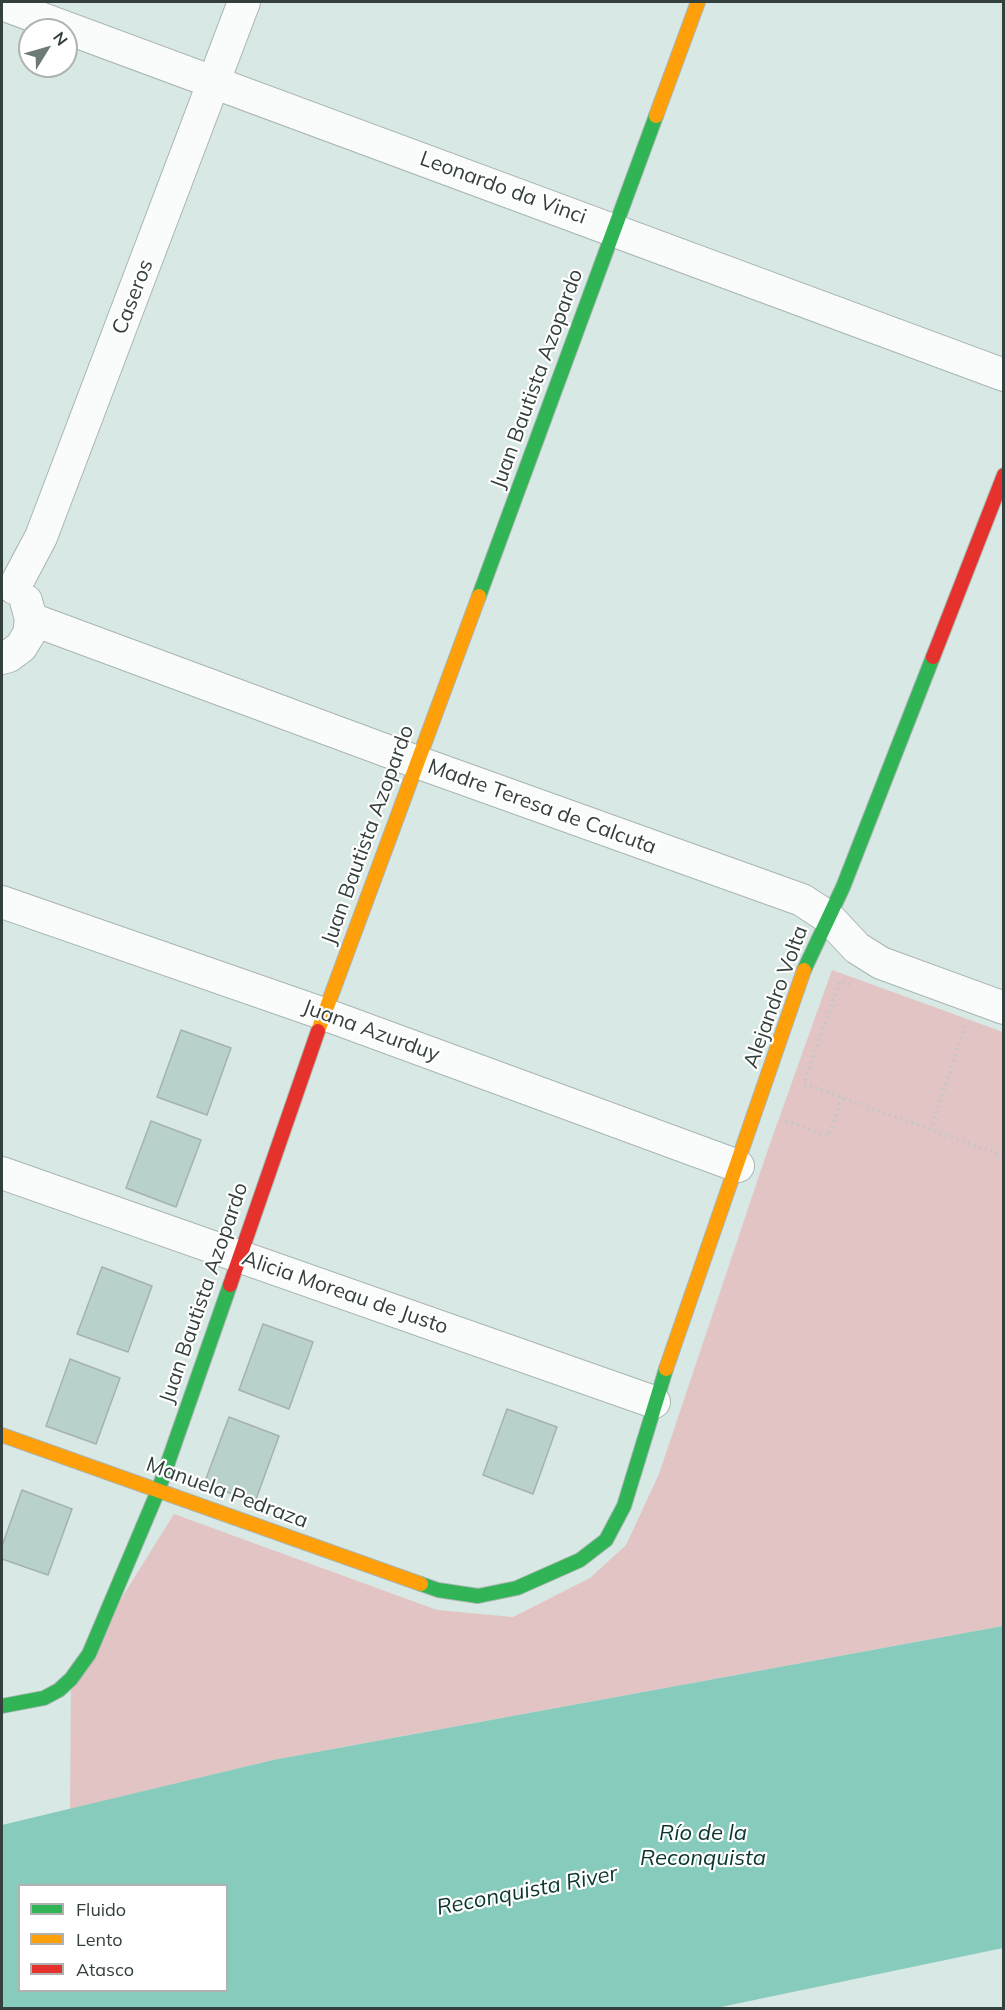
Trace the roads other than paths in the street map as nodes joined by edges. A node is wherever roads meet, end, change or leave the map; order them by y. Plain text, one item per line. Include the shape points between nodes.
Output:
1 (244, 2) edge
2 (698, 2) edge
3 (2, 4) edge
4 (215, 83) junction
5 (616, 229) junction
6 (1004, 375) edge
7 (1004, 475) edge
8 (8, 585) edge
9 (31, 619) junction
10 (4, 662) edge
11 (417, 762) junction
12 (2, 902) edge
13 (828, 917) junction
14 (1004, 1008) edge
15 (324, 1014) junction
16 (738, 1166) junction
17 (2, 1173) edge
18 (239, 1256) junction
19 (654, 1402) junction
20 (2, 1435) edge
21 (158, 1491) junction
22 (606, 1540) joint
23 (2, 1706) edge

1 - 4 street, Caseros
2 - 5 street, Juan Bautista Azopardo
3 - 4 street, Leonardo da Vinci
4 - 5 street, Leonardo da Vinci
4 - 8 street, Caseros via 41,537
5 - 6 street, Leonardo da Vinci
5 - 11 street, Juan Bautista Azopardo
7 - 13 street, Alejandro Volta
8 - 9 street via 26,602
9 - 10 street via 25,640
9 - 11 street, Madre Teresa de Calcuta
11 - 13 street, Madre Teresa de Calcuta via 802,900
11 - 15 street, Juan Bautista Azopardo
12 - 15 street, Juana Azurduy
13 - 14 street, Madre Teresa de Calcuta via 858,948 880,963
13 - 16 street, Alejandro Volta via 806,963
15 - 16 street, Juana Azurduy
15 - 18 street, Juan Bautista Azopardo
16 - 19 street, Alejandro Volta
17 - 18 street, Alicia Moreau de Justo
18 - 19 street, Alicia Moreau de Justo
18 - 21 street, Juan Bautista Azopardo
19 - 22 street, Alejandro Volta via 624,1506
20 - 21 street, Manuela Pedraza
21 - 22 street, Manuela Pedraza via 438,1590 478,1596 517,1588 580,1560
21 - 23 street, Juan Bautista Azopardo via 89,1654 71,1679 44,1698

